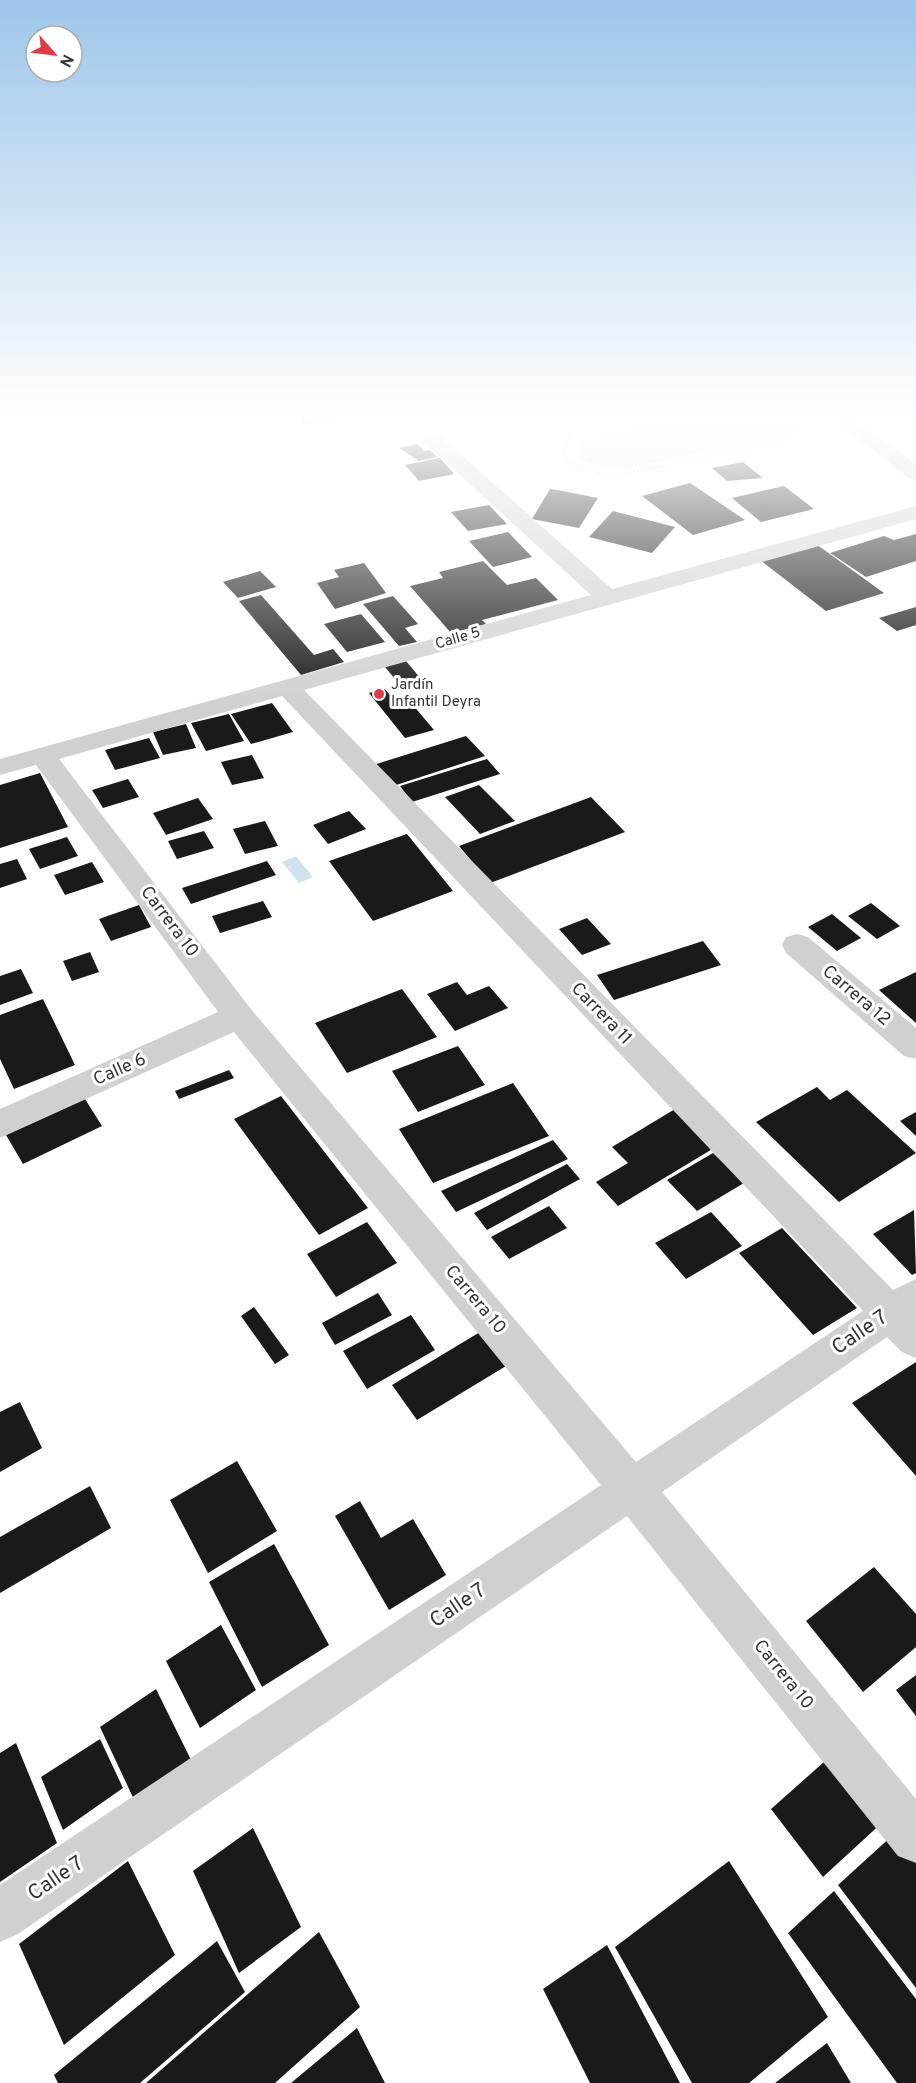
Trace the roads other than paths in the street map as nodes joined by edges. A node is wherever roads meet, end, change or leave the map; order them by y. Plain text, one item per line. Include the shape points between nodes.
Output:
1 (515, 514) edge
2 (908, 514) edge
3 (608, 598) junction
4 (286, 687) junction
5 (42, 755) junction
6 (0, 767) edge
7 (797, 945) dead end
8 (239, 1016) junction
9 (916, 1047) edge
10 (0, 1124) edge
11 (907, 1317) edge
12 (632, 1488) junction
13 (916, 1838) edge
14 (0, 1916) edge

1 - 3 street
2 - 3 street, Calle 5
3 - 4 street, Calle 5
4 - 5 street, Calle 5
4 - 11 street, Carrera 11
5 - 6 street, Calle 5
5 - 8 street, Carrera 10
7 - 9 street, Carrera 12
8 - 10 street, Calle 6
8 - 12 street, Carrera 10
11 - 12 street, Calle 7
12 - 13 street, Carrera 10
12 - 14 street, Calle 7

